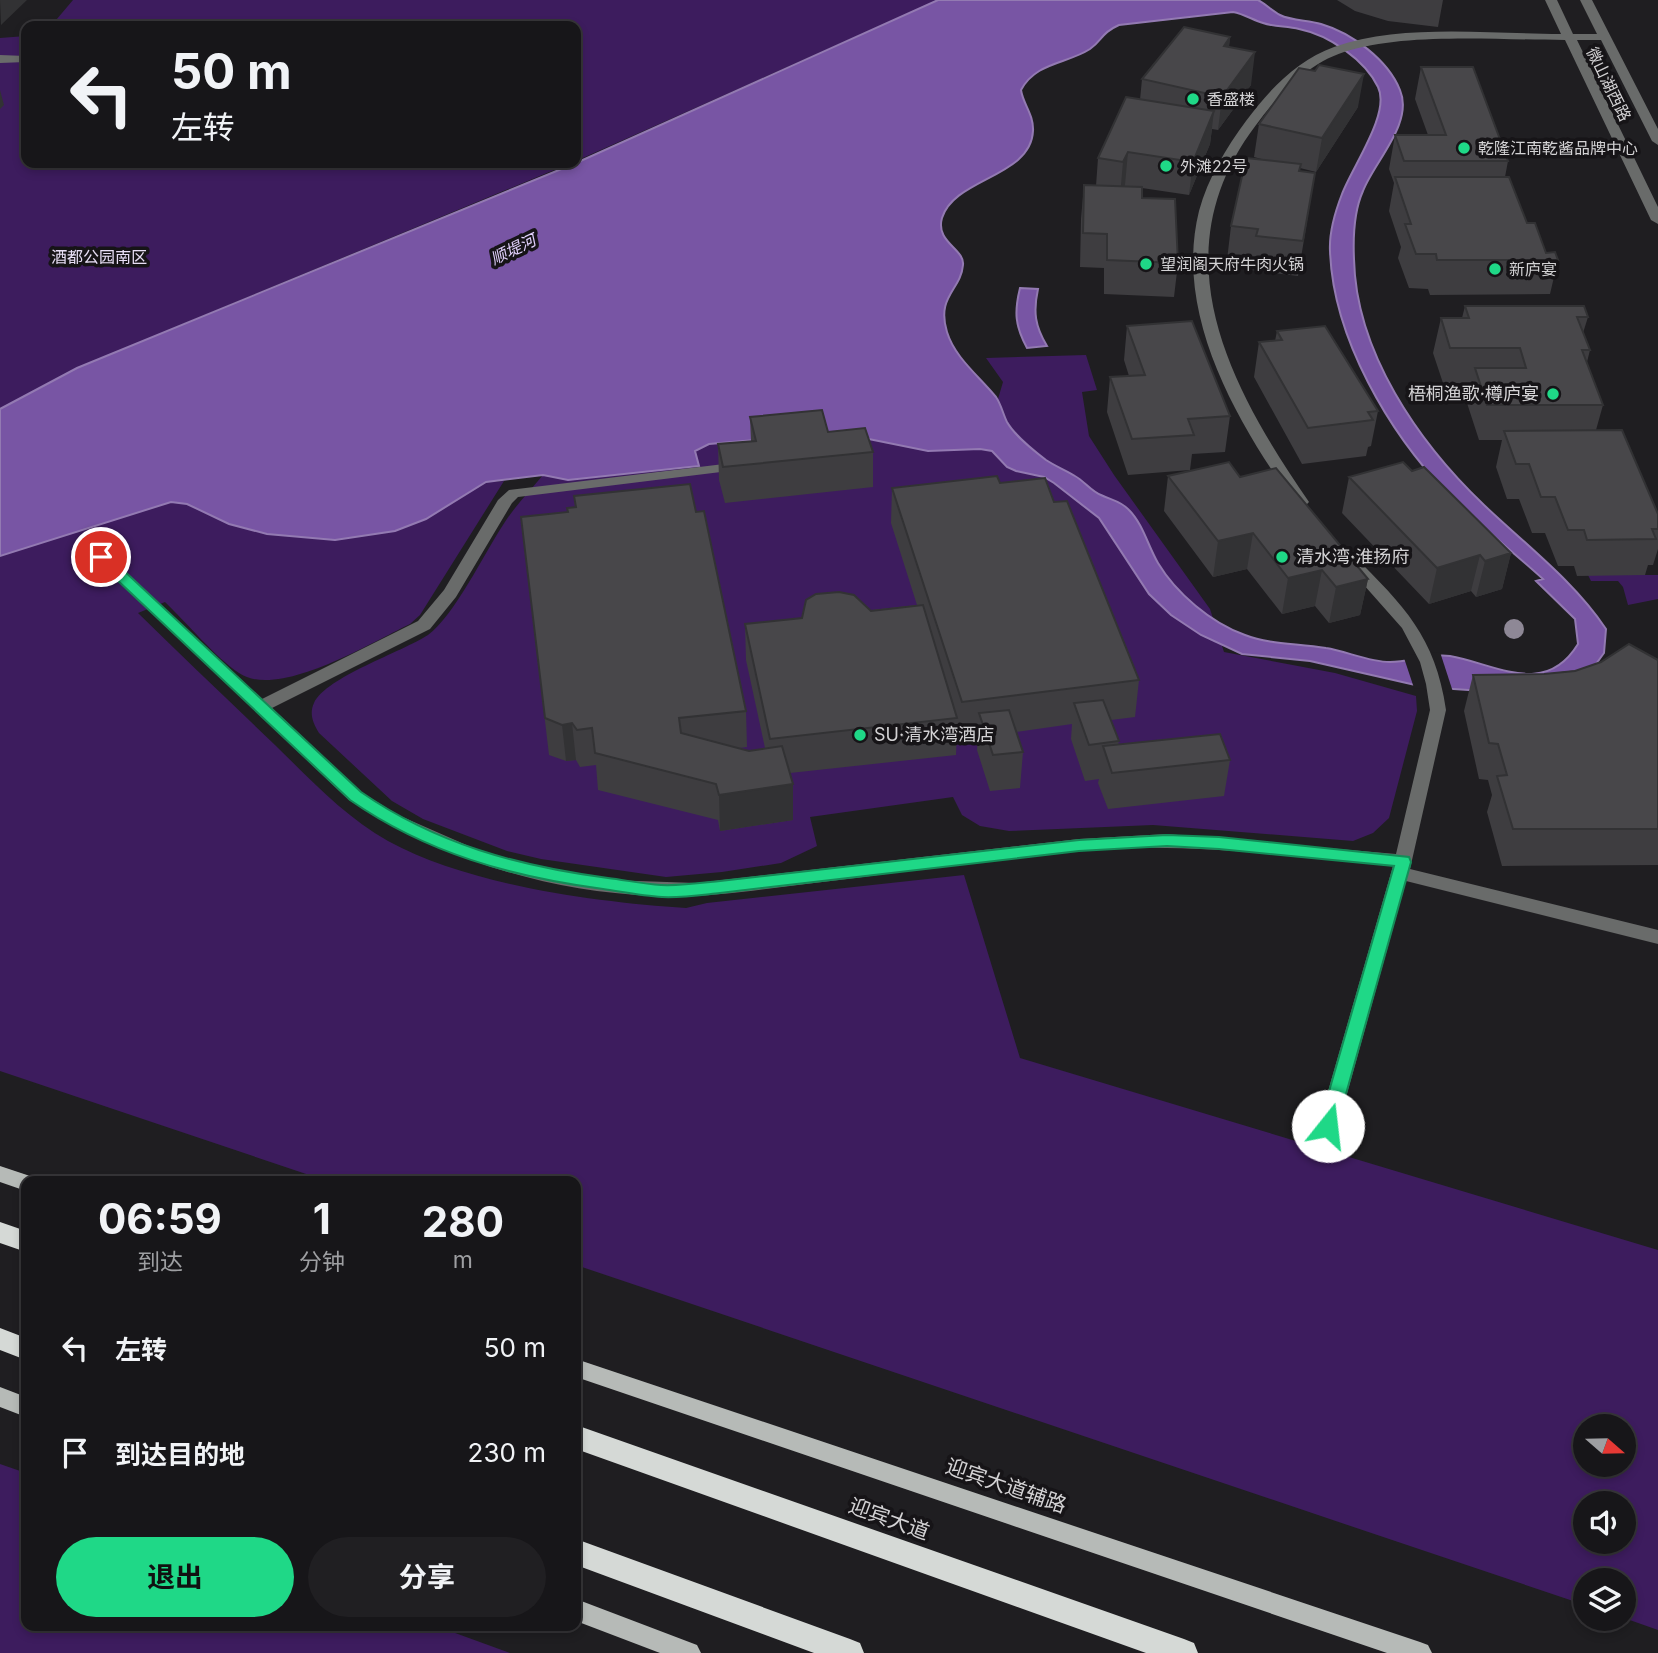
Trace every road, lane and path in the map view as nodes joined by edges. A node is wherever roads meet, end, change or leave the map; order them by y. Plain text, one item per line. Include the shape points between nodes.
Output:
1 (1551, 0) edge
2 (1586, 0) edge
3 (1569, 37) junction
4 (1605, 37) junction
5 (0, 59) edge
6 (21, 60) edge
7 (1658, 141) edge
8 (1658, 220) edge
9 (724, 468) edge
10 (1311, 514) edge
11 (1336, 546) edge
12 (101, 557) dead end
13 (262, 706) junction
14 (1402, 867) junction
15 (1658, 937) edge
16 (1328, 1126) dead end
17 (0, 1174) edge
18 (21, 1181) edge
19 (0, 1232) edge
20 (21, 1240) edge
21 (0, 1339) edge
22 (21, 1347) edge
23 (581, 1370) edge
24 (0, 1397) edge
25 (21, 1405) edge
26 (581, 1439) edge
27 (581, 1554) edge
28 (581, 1612) edge
29 (689, 1653) edge
30 (850, 1653) edge
31 (1184, 1653) edge
32 (1420, 1653) edge

1 - 3 street, 微山湖西路
2 - 4 street, 微山湖西路
3 - 4 street
3 - 8 street, 微山湖西路
3 - 10 street via 1370,41 1318,59 1286,81 1231,151 1205,214 1204,292 1232,388 1257,436
4 - 7 street, 微山湖西路
5 - 6 street
9 - 13 street via 514,493 425,625
11 - 14 street via 1418,635 1436,689 1438,710
12 - 13 street
13 - 14 street via 355,796 409,829 517,868 633,888 696,890 1079,845 1167,840
14 - 15 street
14 - 16 street
17 - 18 main road
19 - 20 highway
21 - 22 highway
23 - 32 main road, 迎宾大道辅路
24 - 25 main road
26 - 31 highway, 迎宾大道
27 - 30 highway
28 - 29 main road

